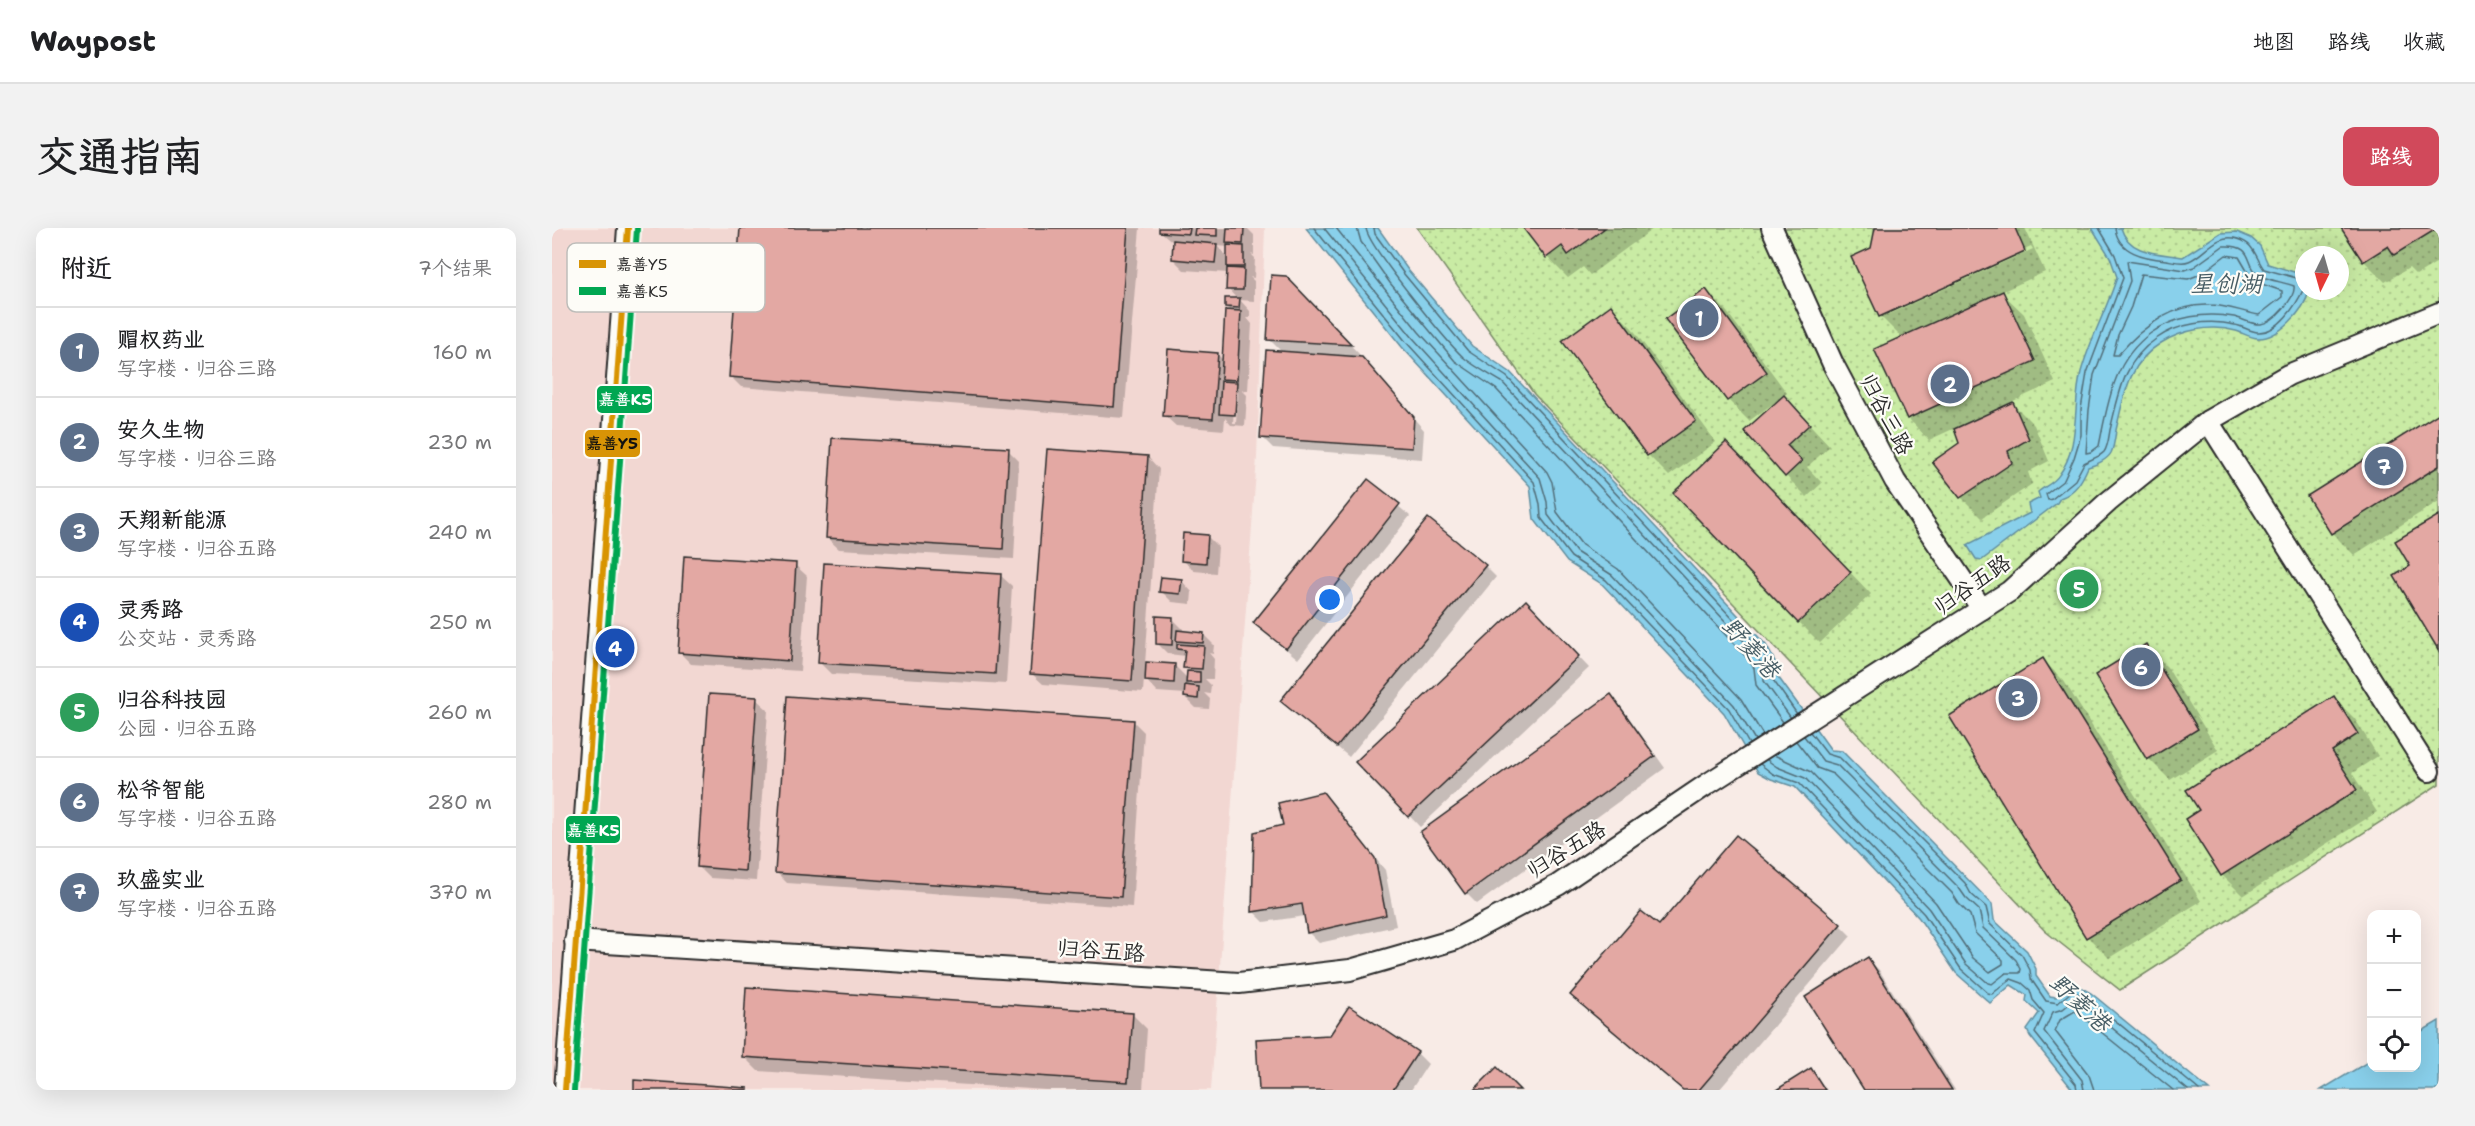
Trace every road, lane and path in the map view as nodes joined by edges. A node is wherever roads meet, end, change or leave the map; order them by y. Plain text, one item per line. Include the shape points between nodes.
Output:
1 (628, 228) edge
2 (1772, 228) edge
3 (627, 243) edge
4 (622, 312) edge
5 (2439, 313) edge
6 (2208, 421) junction
7 (1982, 609) junction
8 (2429, 771) dead end
9 (575, 941) junction
10 (565, 1090) edge

1 - 3 street
2 - 7 street, 归谷三路 via 1833,364 1895,481
4 - 9 street
5 - 6 street, 归谷五路 via 2288,375
6 - 7 street, 归谷五路 via 2108,502 2010,591
6 - 8 street
7 - 9 street, 归谷五路 via 1558,885 1454,940 1350,970 1239,982
9 - 10 street

